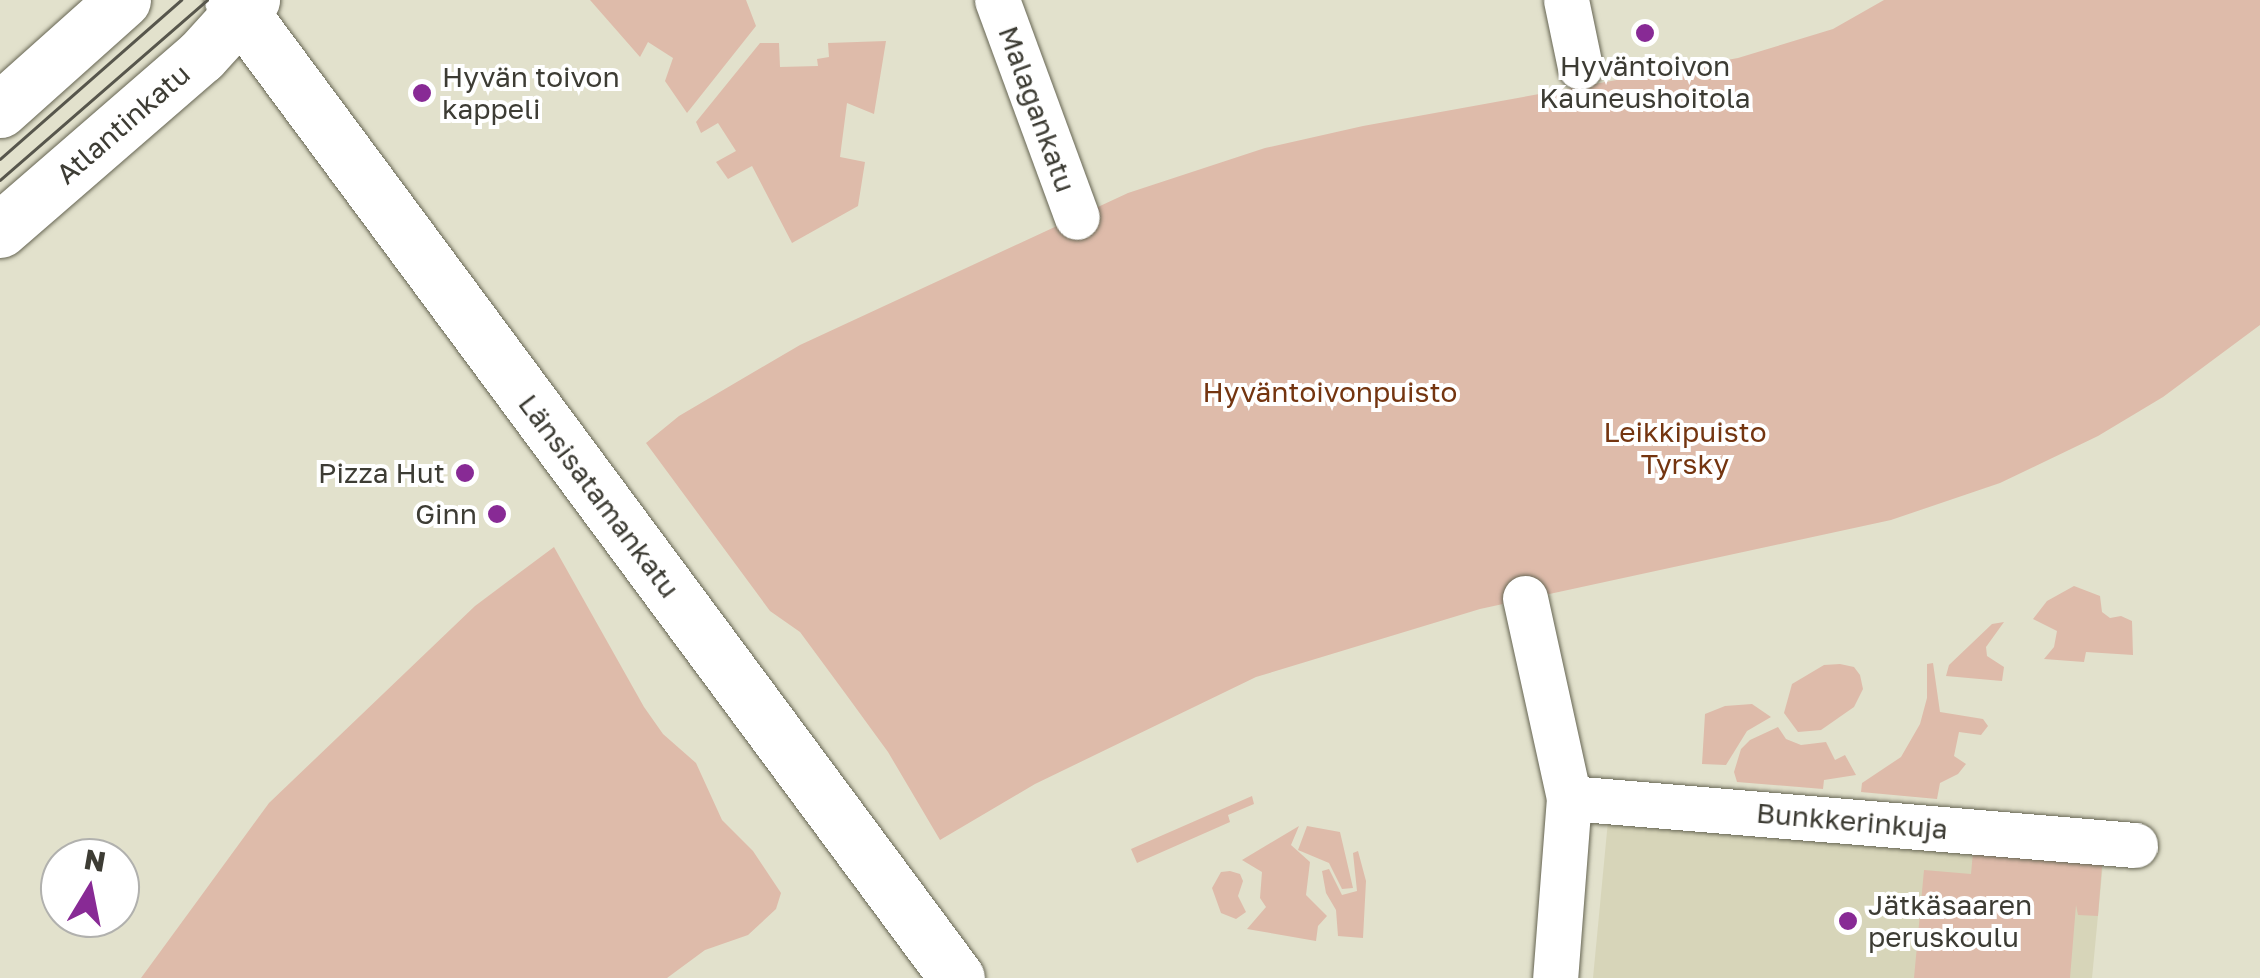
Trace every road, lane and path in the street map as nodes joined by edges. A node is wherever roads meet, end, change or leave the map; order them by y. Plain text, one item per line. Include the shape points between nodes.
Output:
1 (123, 0) edge
2 (997, 0) edge
3 (1566, 0) edge
4 (242, 5) edge
5 (1580, 67) dead end
6 (0, 110) edge
7 (1077, 217) dead end
8 (0, 230) edge
9 (1525, 598) dead end
10 (1569, 798) junction
11 (2134, 845) dead end
12 (958, 978) edge
13 (1555, 978) edge

1 - 6 street
2 - 7 street, Malagankatu
3 - 5 street
4 - 8 street, Atlantinkatu via 179,76
4 - 12 street, Länsisatamankatu
9 - 10 street
10 - 11 street, Bunkkerinkuja
10 - 13 street

